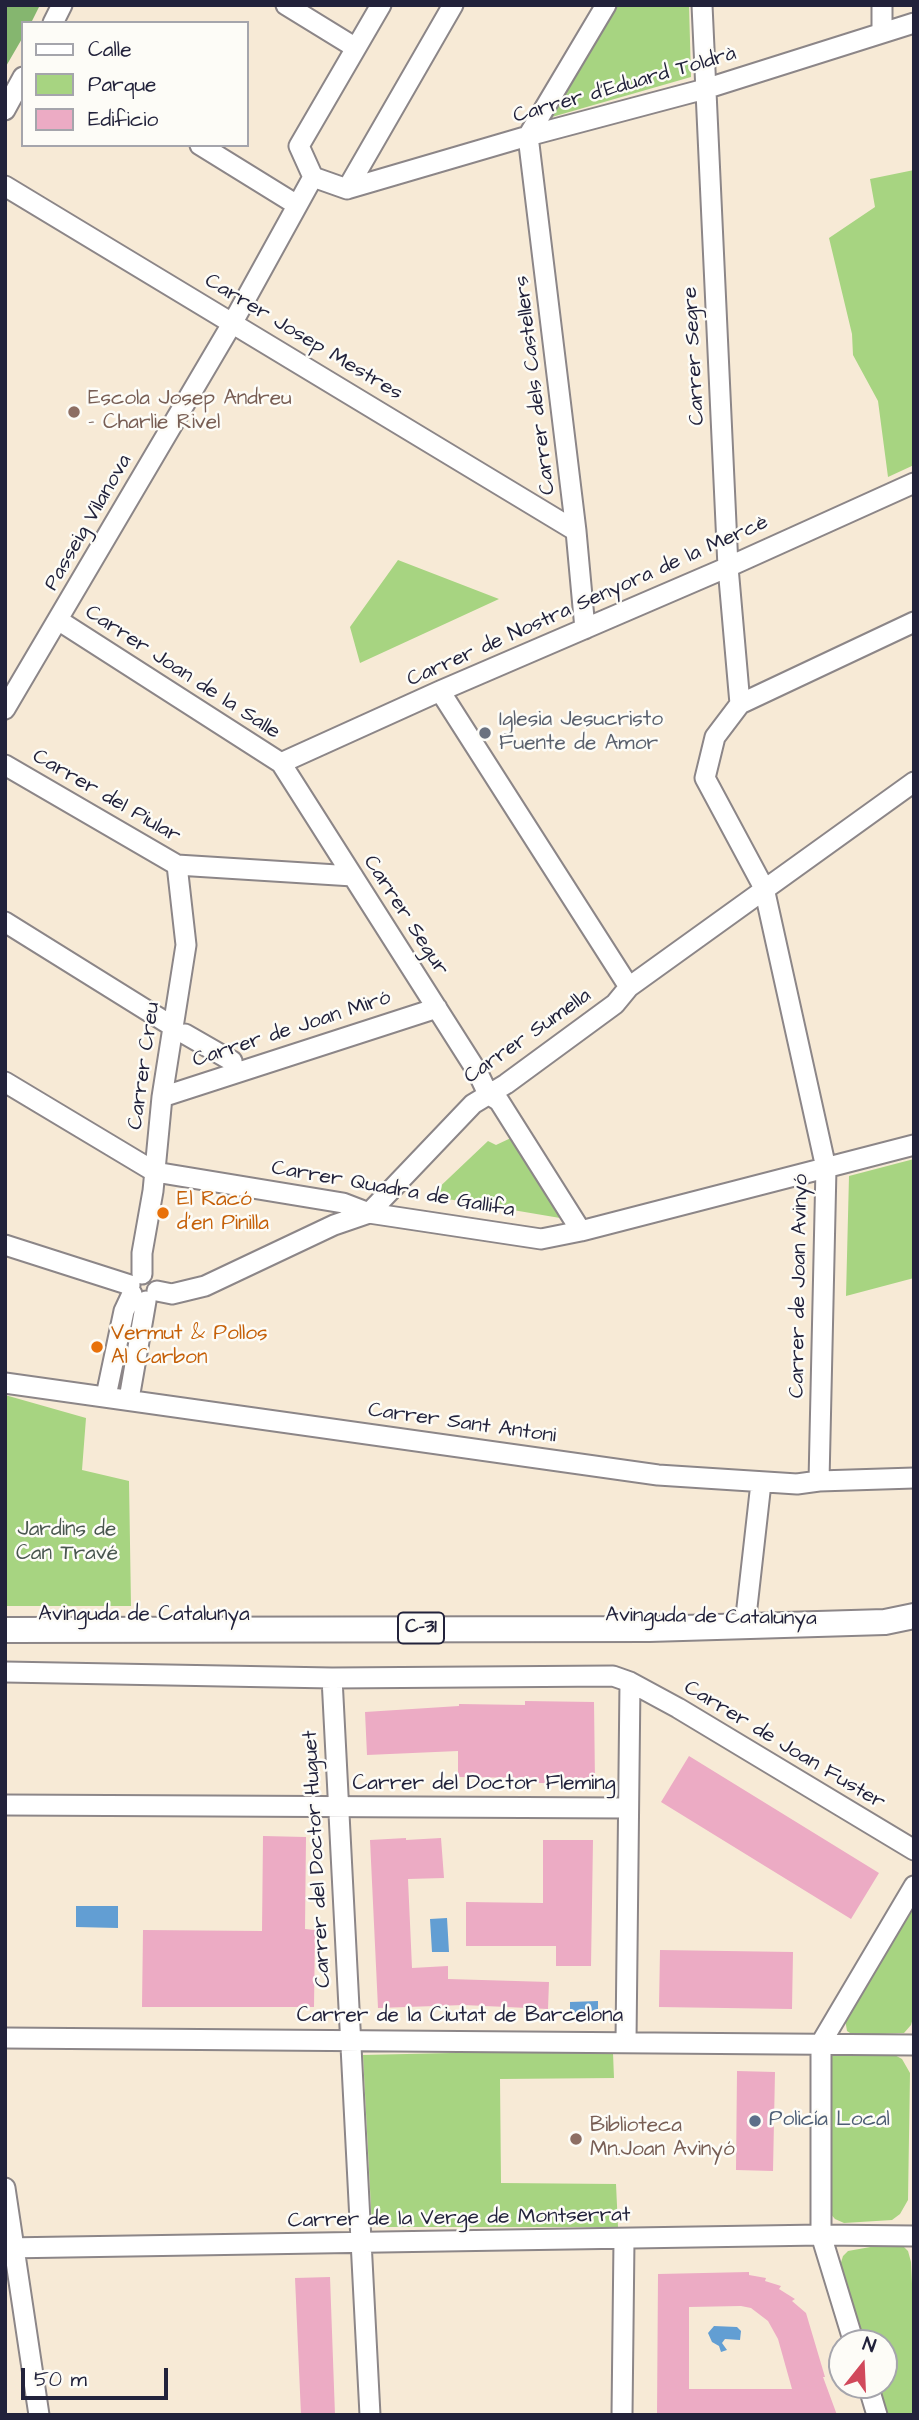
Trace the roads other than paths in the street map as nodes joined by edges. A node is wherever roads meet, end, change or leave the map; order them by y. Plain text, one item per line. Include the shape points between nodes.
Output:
1 (62, 5) edge
2 (286, 5) edge
3 (381, 5) edge
4 (453, 5) edge
5 (606, 5) edge
6 (702, 5) edge
7 (882, 5) edge
8 (54, 21) edge
9 (914, 23) edge
10 (883, 32) junction
11 (356, 48) junction
12 (21, 81) edge
13 (705, 89) junction
14 (5, 110) edge
15 (528, 136) junction
16 (203, 147) edge
17 (313, 177) junction
18 (5, 186) edge
19 (347, 189) junction
20 (297, 205) junction
21 (233, 322) junction
22 (914, 483) edge
23 (576, 531) junction
24 (728, 567) junction
25 (58, 621) junction
26 (914, 622) edge
27 (585, 629) junction
28 (440, 691) junction
29 (740, 704) junction
30 (5, 709) edge
31 (281, 763) junction
32 (5, 765) edge
33 (914, 782) edge
34 (177, 865) junction
35 (353, 876) junction
36 (764, 888) junction
37 (5, 922) edge
38 (629, 987) junction
39 (437, 1008) junction
40 (179, 1030) junction
41 (232, 1061) dead end
42 (5, 1082) edge
43 (488, 1094) junction
44 (162, 1097) junction
45 (914, 1144) edge
46 (826, 1168) junction
47 (155, 1172) junction
48 (369, 1213) junction
49 (581, 1231) junction
50 (5, 1245) edge
51 (141, 1289) junction
52 (5, 1383) edge
53 (106, 1396) junction
54 (130, 1399) junction
55 (914, 1478) edge
56 (819, 1481) junction
57 (761, 1483) junction
58 (5, 1616) edge
59 (746, 1616) junction
60 (914, 1616) edge
61 (837, 1622) junction
62 (885, 1622) junction
63 (914, 1629) edge
64 (5, 1630) edge
65 (5, 1672) edge
66 (332, 1678) junction
67 (630, 1682) junction
68 (5, 1805) edge
69 (338, 1807) junction
70 (627, 1808) junction
71 (914, 1850) edge
72 (914, 1886) edge
73 (5, 2038) edge
74 (349, 2039) junction
75 (626, 2041) junction
76 (821, 2043) junction
77 (914, 2045) edge
78 (5, 2188) edge
79 (821, 2235) junction
80 (914, 2236) edge
81 (624, 2240) junction
82 (359, 2242) junction
83 (10, 2248) edge
84 (851, 2329) edge
85 (39, 2415) edge
86 (370, 2415) edge
87 (622, 2415) edge

1 - 8 street
2 - 11 street
3 - 11 street
4 - 19 street
5 - 15 street
6 - 13 street, Carrer Segre
7 - 10 street
9 - 10 street, Carrer d'Eduard Toldrà
10 - 13 street, Carrer d'Eduard Toldrà
11 - 17 street via 299,146
12 - 14 street
13 - 15 street, Carrer d'Eduard Toldrà
13 - 24 street, Carrer Segre
15 - 19 street, Carrer d'Eduard Toldrà
15 - 23 street, Carrer dels Castellers
16 - 20 street
17 - 19 street
17 - 20 street, Passeig Vilanova
18 - 21 street, Carrer Josep Mestres
20 - 21 street, Passeig Vilanova
21 - 23 street, Carrer Josep Mestres
21 - 25 street, Passeig Vilanova
22 - 24 street, Carrer de Nostra Senyora de la Mercè
23 - 27 street, Carrer dels Castellers
24 - 27 street, Carrer de Nostra Senyora de la Mercè
24 - 29 street, Carrer Segre
25 - 30 street, Passeig Vilanova
25 - 31 street, Carrer Joan de la Salle
26 - 29 street
27 - 28 street, Carrer de Nostra Senyora de la Mercè
28 - 31 street, Carrer de Nostra Senyora de la Mercè
28 - 38 street
29 - 36 street, Carrer de Joan Avinyó via 715,737 705,779
31 - 35 street, Carrer Segur
32 - 34 street, Carrer del Piular
33 - 36 street, Carrer Sumella
34 - 35 street, Carrer del Piular
34 - 40 street, Carrer Creu via 186,945
35 - 39 street, Carrer Segur
36 - 38 street, Carrer Sumella
36 - 46 street, Carrer de Joan Avinyó
37 - 40 street
38 - 43 street, Carrer Sumella via 615,1004
39 - 43 street, Carrer Segur
39 - 44 street, Carrer de Joan Miró
40 - 41 street
40 - 44 street, Carrer Creu
42 - 47 street, Carrer Quadra de Gallifa
43 - 48 street, Carrer Sumella via 473,1104
43 - 49 street, Carrer Segur via 499,1101
44 - 47 street, Carrer Creu
45 - 46 street, Carrer Quadra de Gallifa
46 - 49 street, Carrer Quadra de Gallifa
46 - 56 street, Carrer de Joan Avinyó
47 - 48 street, Carrer Quadra de Gallifa via 343,1203
47 - 51 street, Carrer Creu
48 - 49 street, Carrer Quadra de Gallifa via 541,1239
48 - 51 street, Carrer Sumella via 205,1286 172,1294
50 - 51 street
51 - 53 street, Carrer Creu via 124,1311
51 - 54 street, Carrer Creu
52 - 53 street, Carrer Sant Antoni
53 - 54 street, Carrer Sant Antoni
54 - 57 street, Carrer Sant Antoni via 658,1475
55 - 56 street, Carrer Sant Antoni
56 - 57 street, Carrer Sant Antoni
57 - 59 street
58 - 59 main road, Avinguda de Catalunya / C-31
59 - 61 main road, Avinguda de Catalunya / C-31
60 - 62 main road, C-31
61 - 62 main road, C-31
61 - 64 main road, Avinguda de Catalunya / C-31 via 677,1629
62 - 63 main road, C-31
65 - 66 street
66 - 67 street via 613,1676
66 - 69 street, Carrer del Doctor Huguet
67 - 70 street
67 - 71 street, Carrer de Joan Fuster
68 - 69 street, Carrer del Doctor Fleming
69 - 70 street, Carrer del Doctor Fleming
69 - 74 street, Carrer del Doctor Huguet
70 - 75 street
72 - 76 street
73 - 74 street, Carrer de la Ciutat de Barcelona
74 - 75 street, Carrer de la Ciutat de Barcelona
74 - 82 street, Carrer del Doctor Huguet
75 - 76 street, Carrer de la Ciutat de Barcelona
76 - 77 street, Carrer de la Ciutat de Barcelona
76 - 79 street
78 - 83 street
79 - 80 street, Carrer de la Verge de Montserrat
79 - 81 street, Carrer de la Verge de Montserrat
79 - 84 street
81 - 82 street, Carrer de la Verge de Montserrat
81 - 87 street
82 - 83 street, Carrer de la Verge de Montserrat
82 - 86 street, Carrer del Doctor Huguet
83 - 85 street

